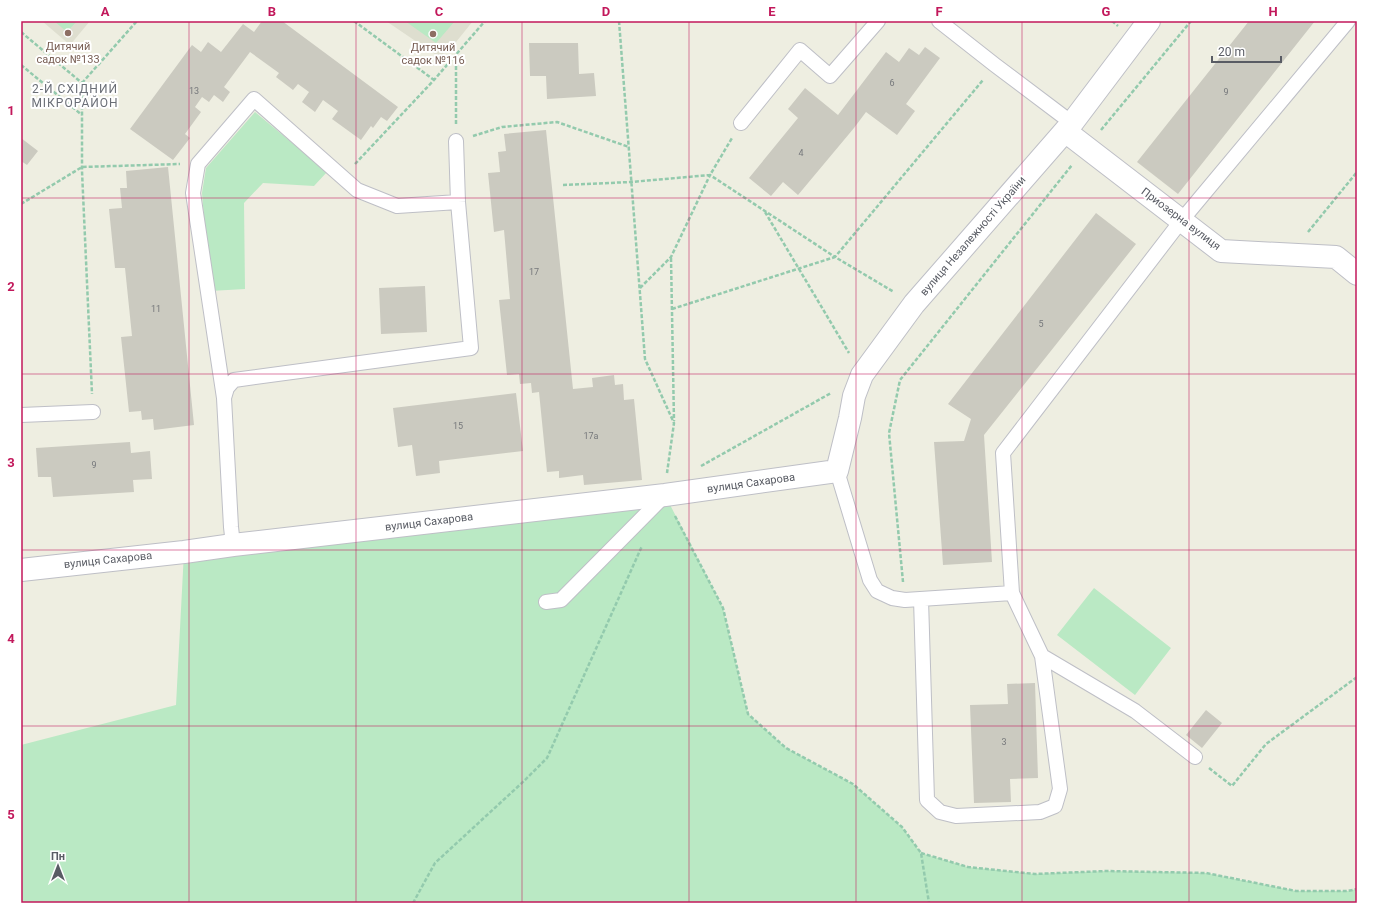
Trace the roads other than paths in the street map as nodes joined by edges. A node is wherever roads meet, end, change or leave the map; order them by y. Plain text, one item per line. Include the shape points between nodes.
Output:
1 (878, 21) edge
2 (939, 21) edge
3 (1149, 21) edge
4 (1348, 21) edge
5 (741, 123) road end
6 (1069, 127) junction
7 (456, 141) road end
8 (458, 202) junction
9 (1181, 221) junction
10 (1357, 274) edge
11 (224, 398) junction
12 (93, 412) road end
13 (21, 415) edge
14 (838, 471) junction
15 (666, 487) junction
16 (233, 545) junction
17 (21, 570) edge
18 (1012, 593) junction
19 (921, 599) junction
20 (546, 602) dead end
21 (1042, 656) junction
22 (1195, 756) road end

1 - 5 lane via 830,76 800,50
2 - 6 lane
3 - 6 street, вулиця Незалежності України
4 - 9 lane
6 - 9 street, Приозерна вулиця via 1087,147
6 - 14 street, вулиця Незалежності України via 914,304 862,375 854,396
7 - 8 lane
8 - 11 lane via 471,348 234,380 227,388
8 - 11 lane via 397,206 357,190 254,99 198,164 194,193
9 - 10 street, Приозерна вулиця via 1221,252 1336,257
9 - 18 lane via 1003,453
11 - 16 lane
12 - 13 lane
14 - 15 street, вулиця Сахарова
14 - 19 lane via 870,580 877,591 892,598
15 - 16 street, вулиця Сахарова
15 - 20 lane via 561,600
16 - 17 street, вулиця Сахарова
18 - 19 lane
18 - 21 lane
19 - 21 lane via 927,800 940,812 956,816 1040,812 1055,806 1060,789
21 - 22 lane via 1135,711

